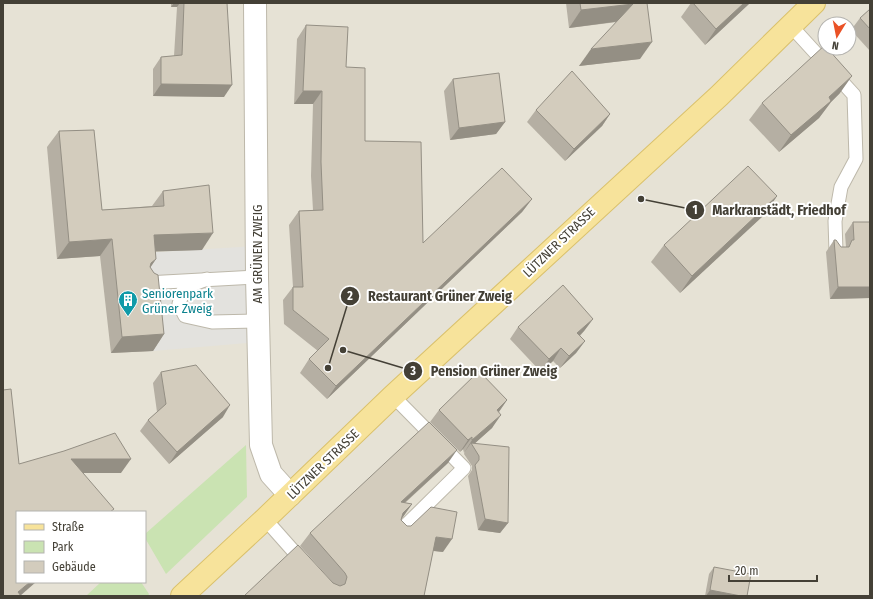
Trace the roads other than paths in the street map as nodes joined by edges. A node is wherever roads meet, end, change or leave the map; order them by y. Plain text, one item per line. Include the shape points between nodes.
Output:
1 (255, 3) edge
2 (814, 3) edge
3 (791, 26) junction
4 (836, 252) edge
5 (257, 277) junction
6 (207, 279) junction
7 (146, 283) edge
8 (258, 321) junction
9 (393, 396) junction
10 (290, 495) junction
11 (265, 519) junction
12 (400, 531) edge
13 (315, 574) edge
14 (182, 596) edge

1 - 5 street, AM GRÜNEN ZWEIG
2 - 3 main road, LÜTZNER STRASSE
3 - 4 lane via 854,95 856,159 841,187 835,221
3 - 9 main road, LÜTZNER STRASSE via 719,96
5 - 6 lane
5 - 8 street, AM GRÜNEN ZWEIG
6 - 7 lane
6 - 8 lane via 184,288 179,304 185,316 212,322
8 - 10 street, AM GRÜNEN ZWEIG via 261,445 270,474
9 - 10 main road, LÜTZNER STRASSE
9 - 12 lane via 464,468
10 - 11 main road, LÜTZNER STRASSE
11 - 13 lane
11 - 14 main road, LÜTZNER STRASSE

